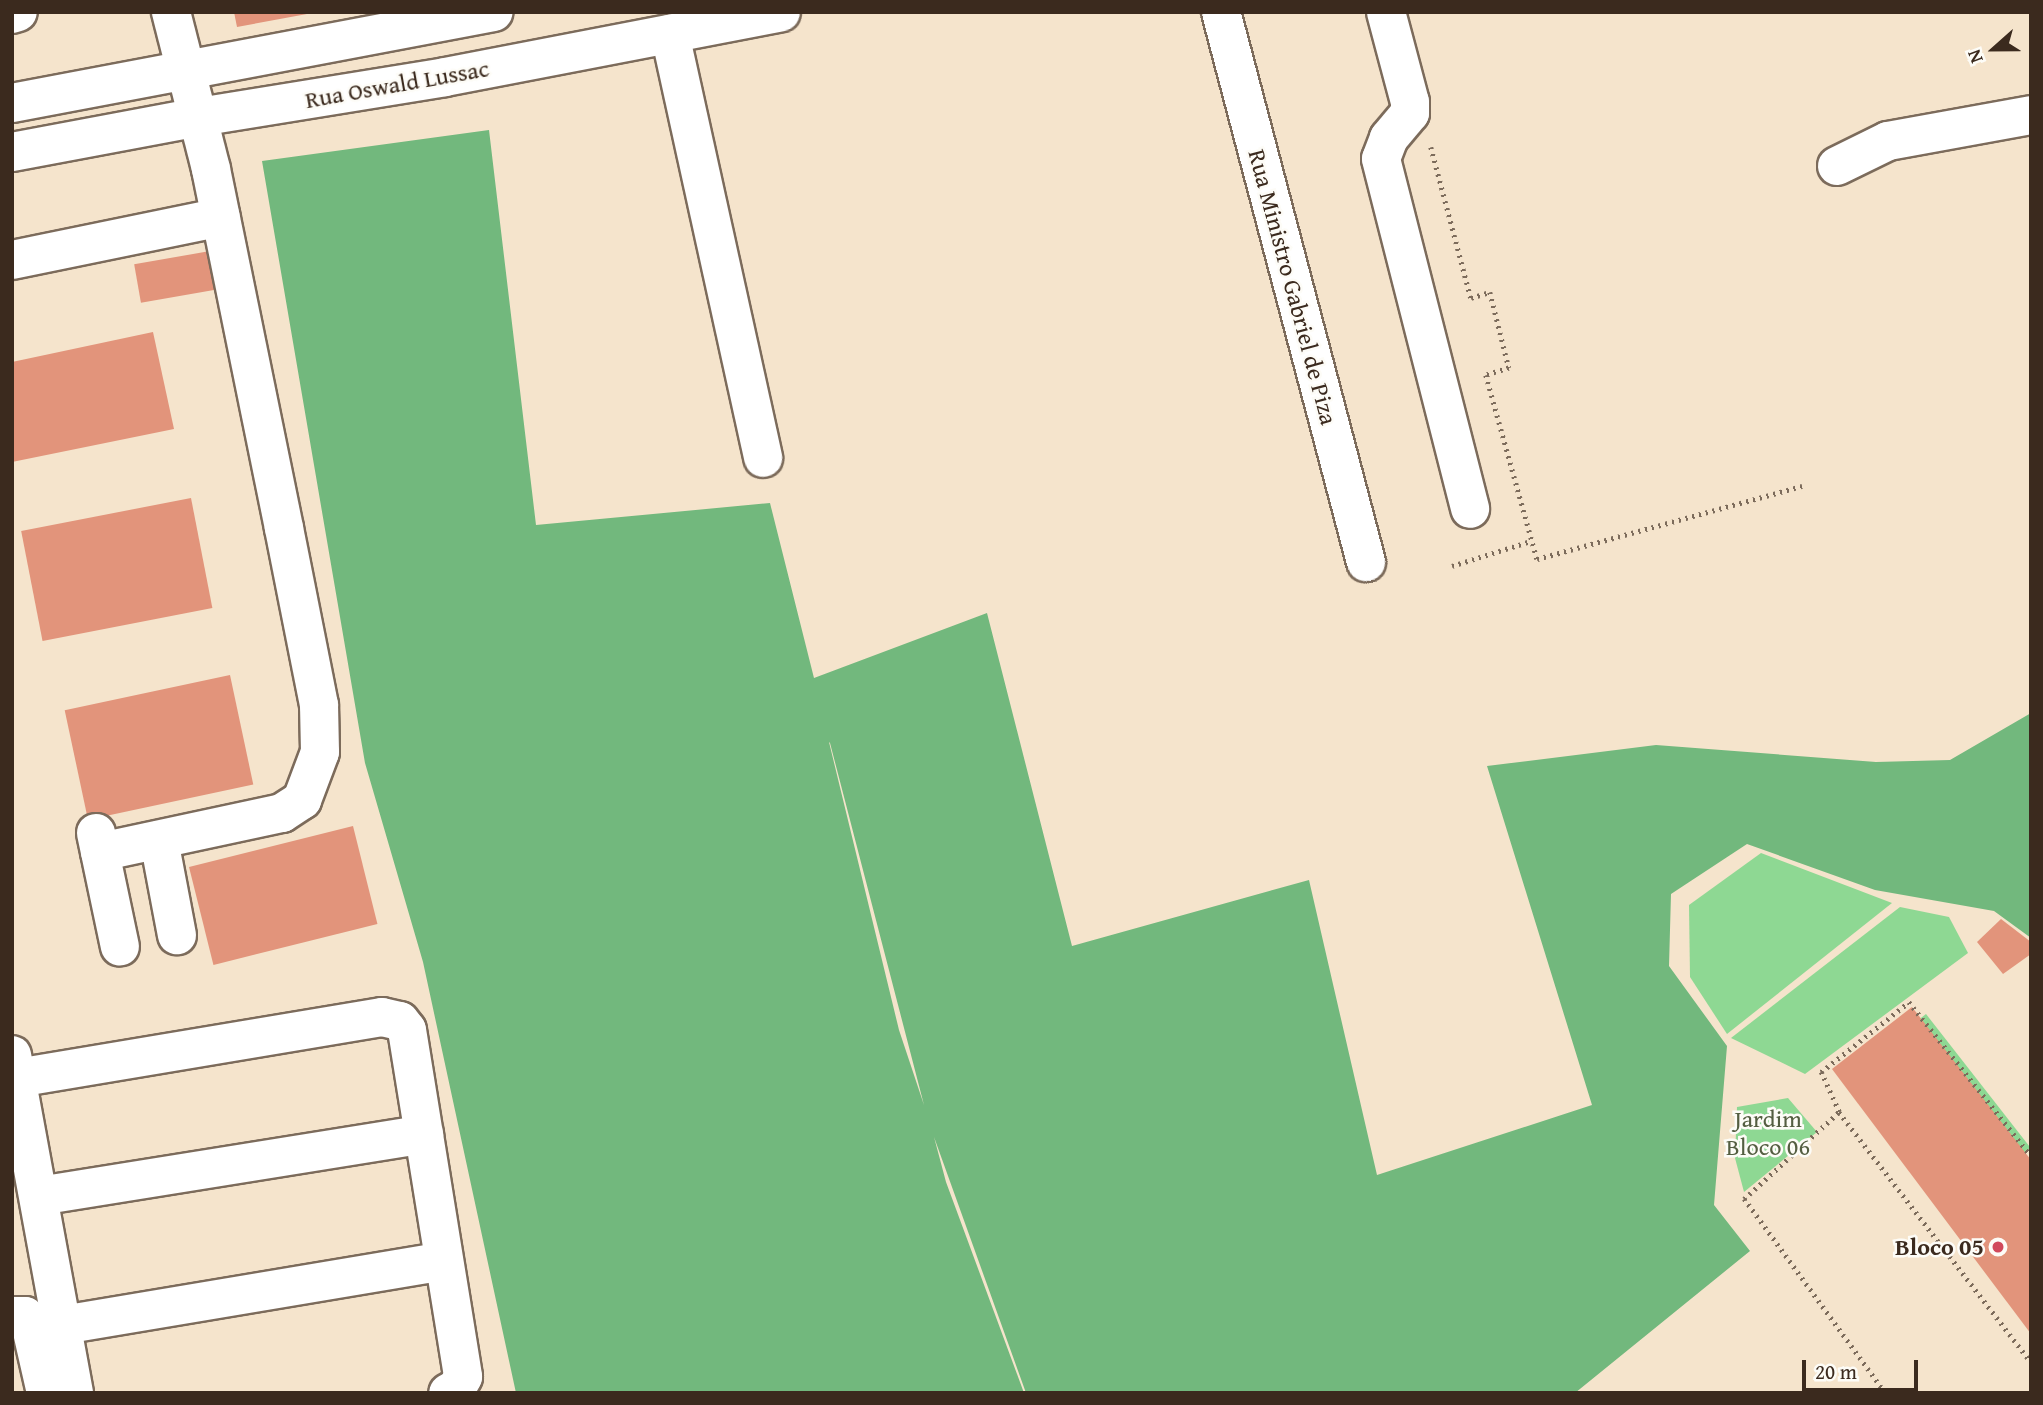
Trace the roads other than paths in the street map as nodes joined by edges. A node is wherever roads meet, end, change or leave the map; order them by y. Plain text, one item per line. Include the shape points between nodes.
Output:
1 (18, 12) edge
2 (171, 12) edge
3 (493, 12) edge
4 (781, 12) edge
5 (1221, 12) edge
6 (1386, 12) edge
7 (12, 14) edge
8 (644, 29) edge
9 (185, 71) junction
10 (120, 83) junction
11 (12, 103) edge
12 (2031, 115) edge
13 (199, 117) junction
14 (126, 130) junction
15 (12, 152) edge
16 (1837, 166) dead end
17 (221, 217) junction
18 (12, 260) edge
19 (763, 458) dead end
20 (1471, 509) dead end
21 (1366, 562) dead end
22 (159, 840) junction
23 (177, 935) dead end
24 (120, 947) dead end
25 (15, 1067) edge
26 (424, 1134) junction
27 (39, 1196) junction
28 (444, 1261) junction
29 (12, 1316) edge
30 (62, 1325) junction
31 (46, 1393) edge
32 (74, 1393) edge
33 (448, 1393) edge

1 - 7 street
2 - 9 street
3 - 9 street
4 - 8 street, Rua Oswald Lussac
5 - 21 street, Rua Ministro Gabriel de Piza
6 - 20 street via 1406,81 1410,113 1389,138 1381,159
8 - 13 street, Rua Oswald Lussac via 445,77
8 - 19 street
9 - 10 street
9 - 13 street
10 - 11 street
10 - 14 street
12 - 16 street via 1888,141
13 - 14 street, Rua Oswald Lussac
13 - 17 street
14 - 15 street, Rua Oswald Lussac
17 - 18 street
17 - 22 street via 319,705 320,752 302,800 282,813
22 - 23 street
22 - 24 street via 98,842
25 - 26 street via 391,1017 407,1030
25 - 27 street
26 - 27 street
26 - 28 street
27 - 30 street
28 - 30 street
28 - 33 street via 463,1377
29 - 31 street via 24,1316 31,1327
30 - 32 street

